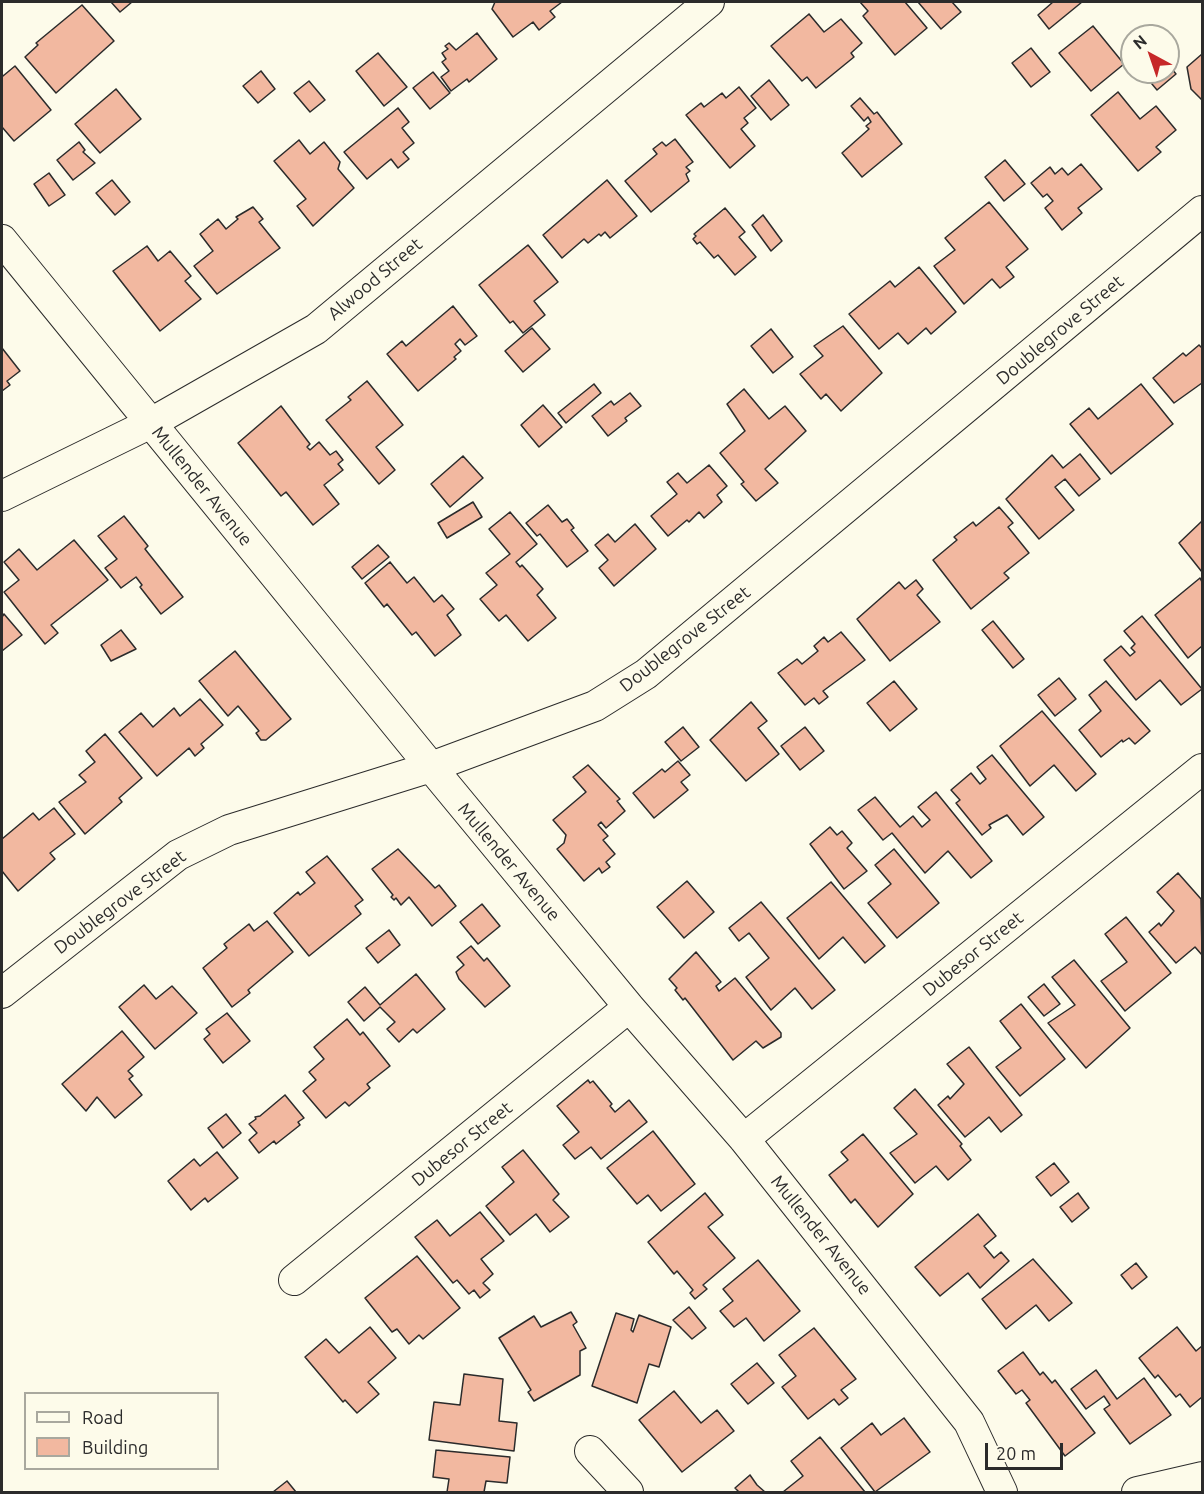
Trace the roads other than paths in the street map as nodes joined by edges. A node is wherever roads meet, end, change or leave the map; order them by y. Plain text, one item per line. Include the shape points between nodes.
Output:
1 (709, 2) edge
2 (1203, 211) edge
3 (2, 240) edge
4 (151, 423) junction
5 (2, 496) edge
6 (430, 767) junction
7 (1203, 769) edge
8 (2, 993) edge
9 (629, 1007) junction
10 (744, 1138) junction
11 (294, 1280) dead end
12 (590, 1451) dead end
13 (1203, 1477) edge
14 (628, 1492) edge
15 (1002, 1492) edge
16 (1137, 1492) edge

1 - 4 street, Alwood Street via 316,328
2 - 6 street, Doublegrove Street via 646,674 595,706
3 - 4 street, Mullender Avenue
4 - 5 street, Alwood Street
4 - 6 street, Mullender Avenue
6 - 8 street, Doublegrove Street via 229,830 178,855
6 - 9 street, Mullender Avenue
7 - 10 street, Dubesor Street
9 - 10 street, Mullender Avenue
9 - 11 street, Dubesor Street
10 - 15 street, Mullender Avenue via 969,1422
12 - 14 street
13 - 16 street

